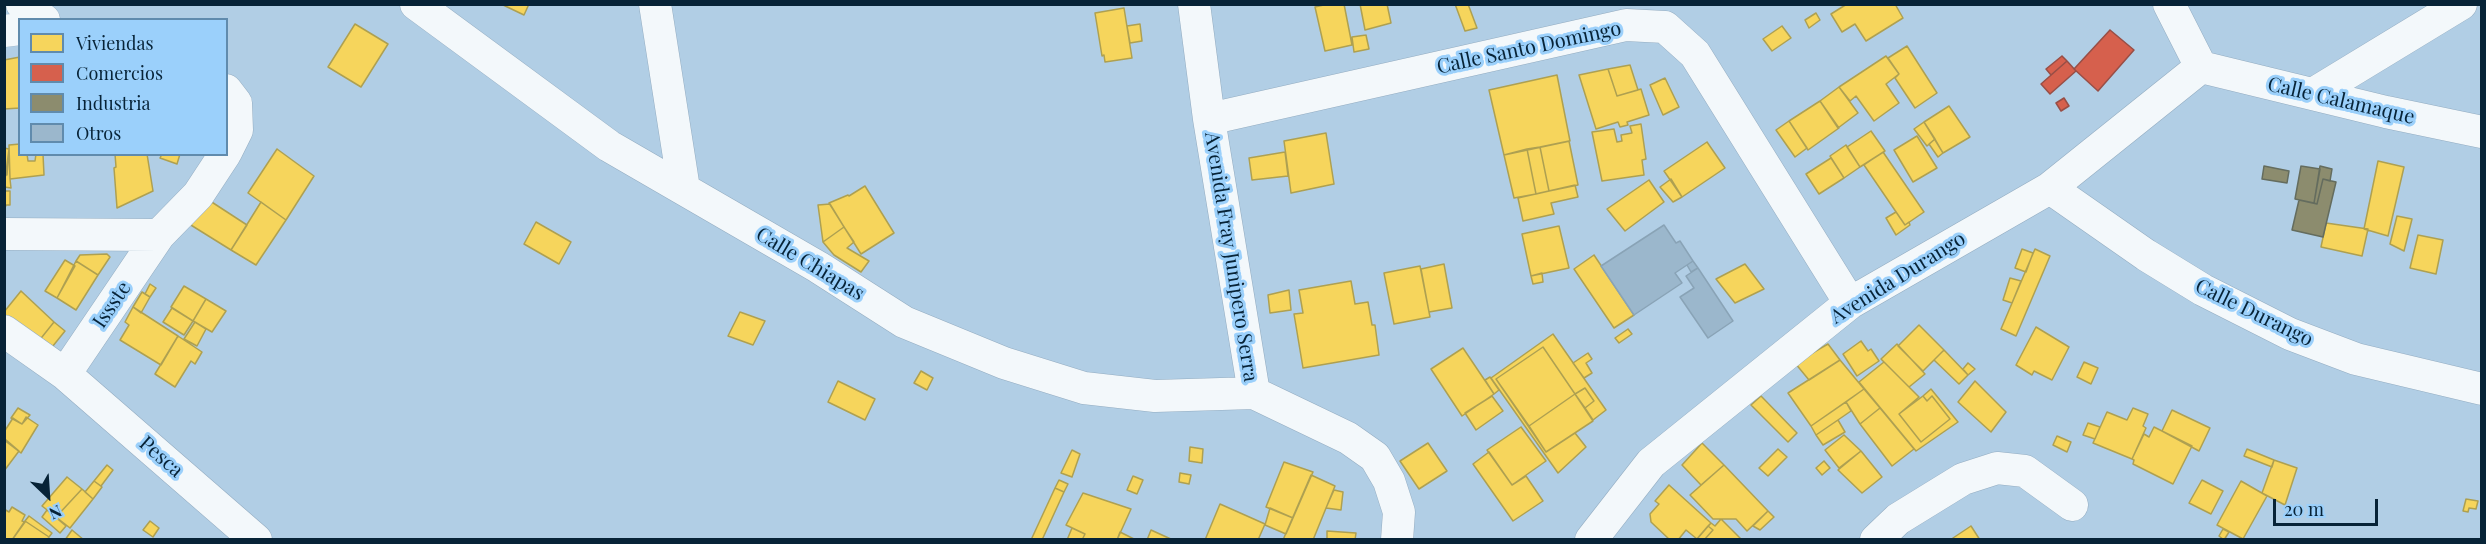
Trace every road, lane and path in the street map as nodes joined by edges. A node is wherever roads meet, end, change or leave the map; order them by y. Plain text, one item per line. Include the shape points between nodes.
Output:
1 (22, 4) edge
2 (416, 4) edge
3 (655, 4) edge
4 (1194, 4) edge
5 (2169, 4) edge
6 (2461, 4) edge
7 (41, 18) edge
8 (2201, 67) junction
9 (228, 93) edge
10 (2313, 94) junction
11 (1209, 119) junction
12 (2481, 132) edge
13 (228, 149) edge
14 (224, 156) edge
15 (2050, 188) junction
16 (684, 189) junction
17 (4, 234) edge
18 (159, 235) junction
19 (1850, 303) junction
20 (4, 331) edge
21 (65, 375) junction
22 (2481, 389) edge
23 (1254, 393) junction
24 (2072, 505) dead end
25 (256, 540) edge
26 (1397, 540) edge
27 (1591, 540) edge
28 (1876, 540) edge

1 - 7 street
2 - 16 street, Calle Chiapas via 609,146
3 - 16 street
4 - 11 street, Avenida Fray Junipero Serra
5 - 8 street
6 - 10 street
8 - 10 street, Calle Calamaque
8 - 15 street, Avenida Durango
9 - 13 street, Issste via 236,103 237,130
10 - 12 street, Calle Calamaque
11 - 19 street, Calle Santo Domingo via 1626,25 1665,27 1695,54
11 - 23 street, Avenida Fray Junipero Serra
14 - 18 street, Issste via 198,195
15 - 19 street, Avenida Durango
15 - 22 street, Calle Durango via 2146,255 2290,334 2356,359
16 - 23 street, Calle Chiapas via 904,322 1004,363 1084,388 1155,396
17 - 18 street
18 - 21 street, Issste
19 - 27 street, Avenida Durango via 1652,463
20 - 21 street, Pesca
21 - 25 street, Pesca
23 - 26 street, Avenida Fray Junipero Serra via 1348,438 1375,457 1389,481 1399,512
24 - 28 street via 2025,471 1997,468 1963,479 1898,519

